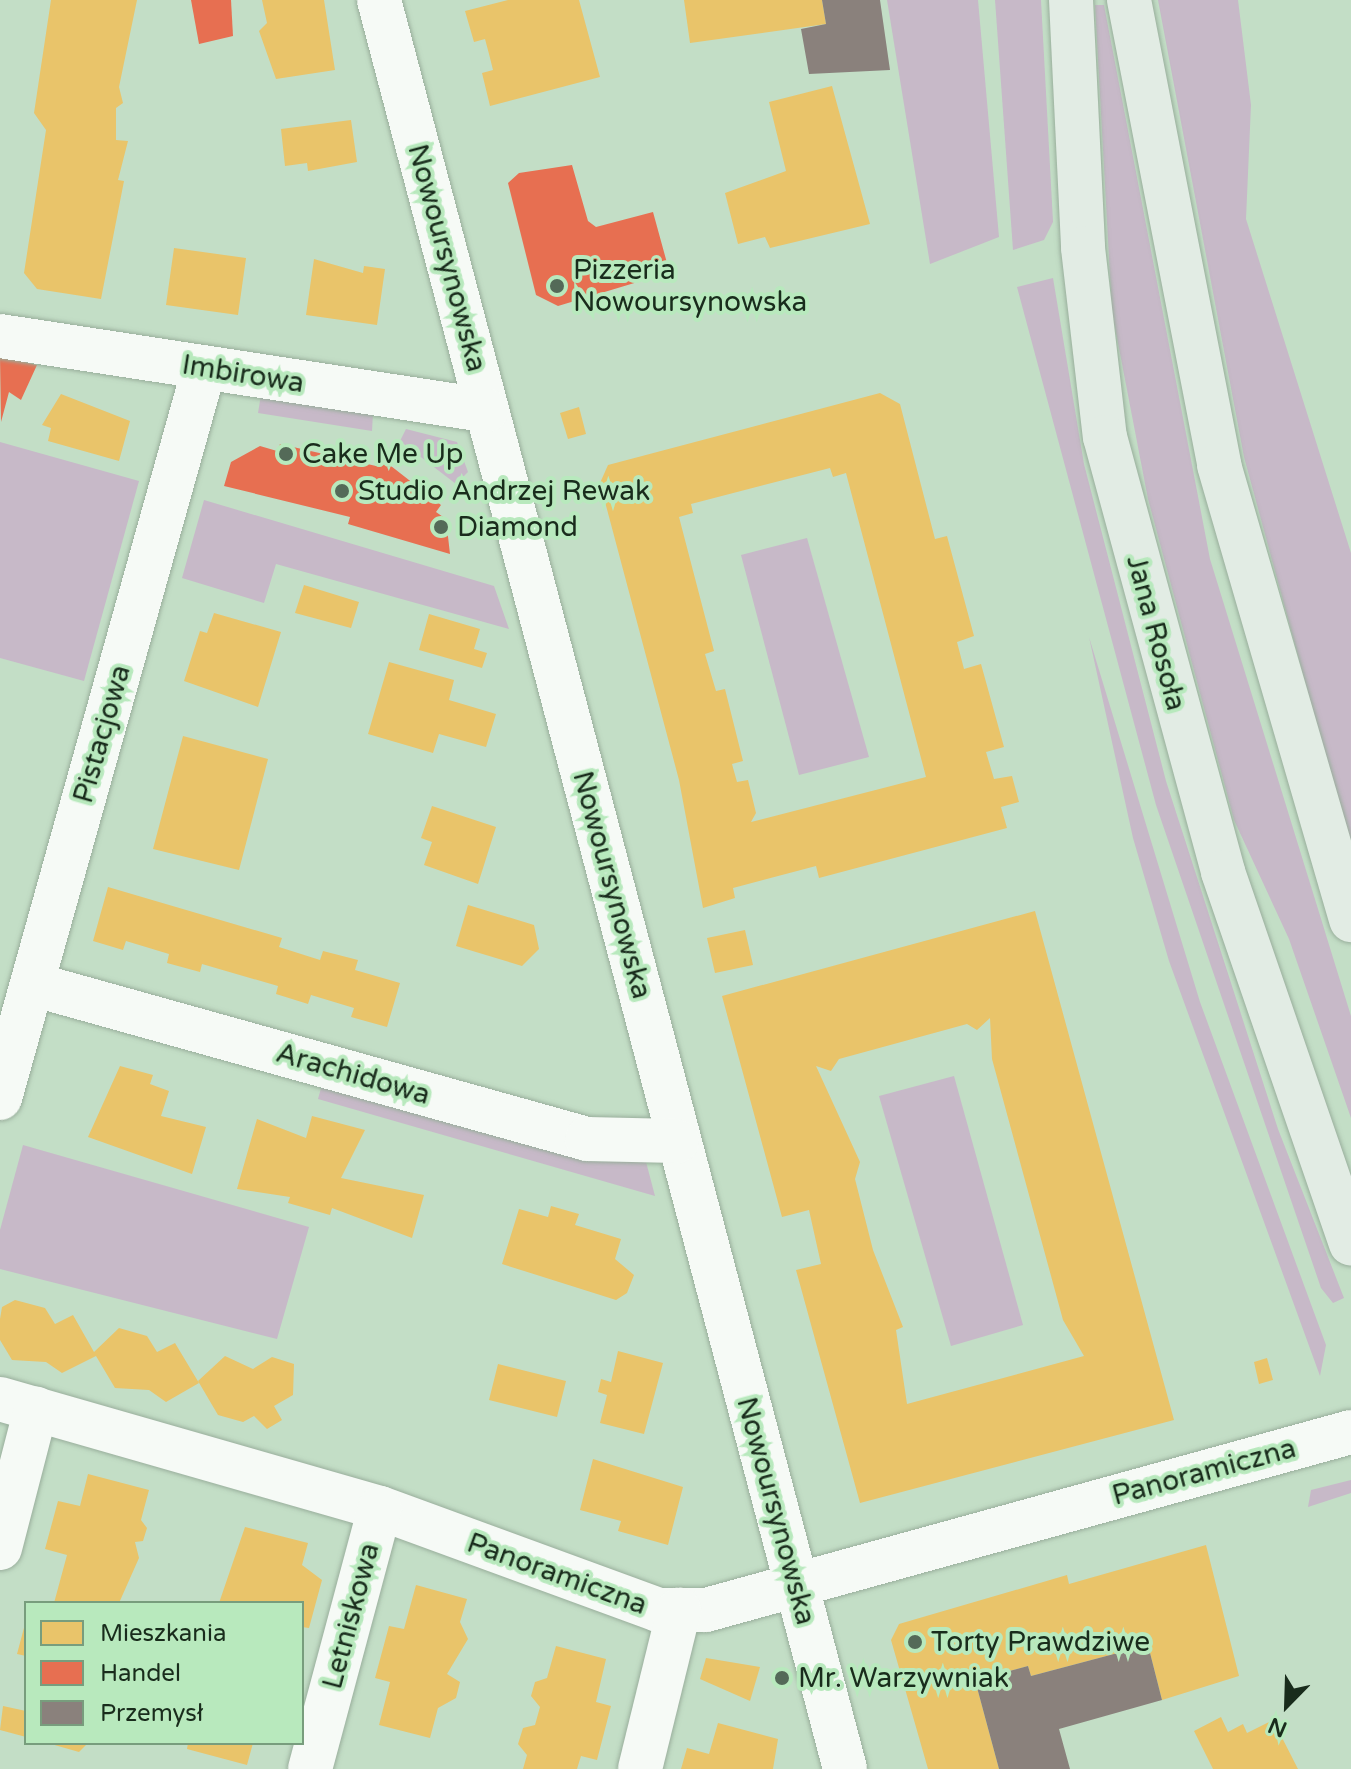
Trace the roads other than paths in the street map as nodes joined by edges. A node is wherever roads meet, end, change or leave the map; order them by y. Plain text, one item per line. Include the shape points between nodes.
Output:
1 (379, 0) edge
2 (1071, 0) edge
3 (1129, 0) edge
4 (0, 336) edge
5 (204, 369) junction
6 (486, 410) junction
7 (1351, 920) edge
8 (32, 984) junction
9 (0, 1098) edge
10 (677, 1141) junction
11 (1351, 1244) edge
12 (18, 1404) edge
13 (1351, 1432) edge
14 (380, 1508) junction
15 (0, 1548) edge
16 (796, 1586) junction
17 (679, 1610) junction
18 (310, 1769) edge
19 (640, 1769) edge
20 (845, 1769) edge

1 - 6 street, Nowoursynowska
2 - 11 main road, Jana Rosoła via 1083,248 1105,437 1223,872
3 - 7 main road via 1219,465
4 - 5 street, Imbirowa
5 - 6 street, Imbirowa
5 - 8 street, Pistacjowa
6 - 10 street, Nowoursynowska
8 - 9 street, Pistacjowa
8 - 10 street, Arachidowa via 587,1139
10 - 16 street, Nowoursynowska
12 - 14 street, Panoramiczna
12 - 15 street
13 - 16 street, Panoramiczna
14 - 17 street, Panoramiczna via 630,1603
14 - 18 street, Letniskowa
16 - 17 street, Panoramiczna via 706,1610
16 - 20 street, Nowoursynowska
17 - 19 street

